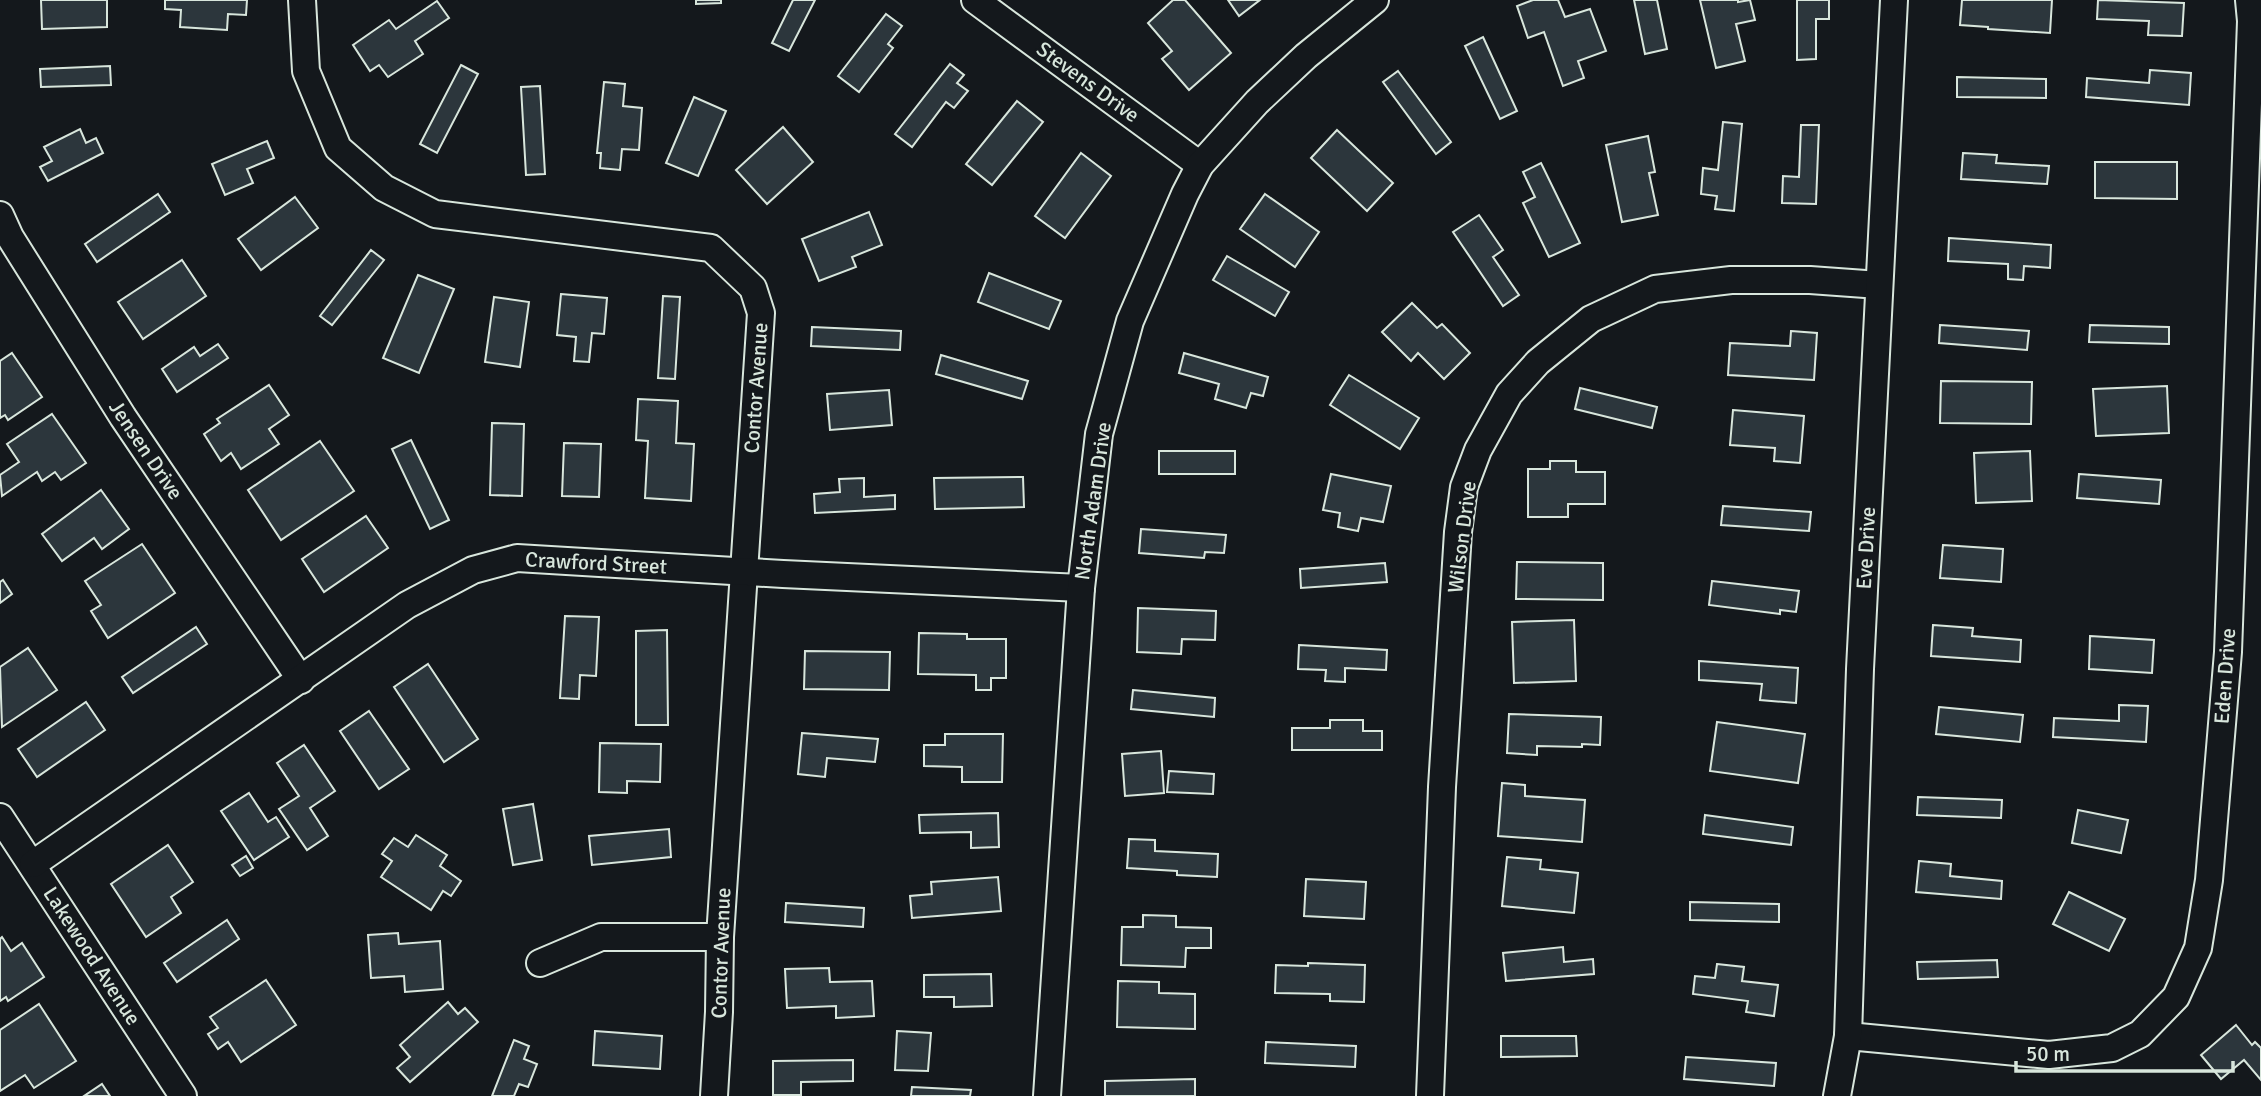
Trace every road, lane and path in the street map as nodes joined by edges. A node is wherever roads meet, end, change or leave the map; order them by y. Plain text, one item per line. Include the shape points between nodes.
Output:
1 (302, 0) edge
2 (975, 0) edge
3 (1375, 0) edge
4 (1894, 0) edge
5 (2249, 0) edge
6 (1200, 165) junction
7 (0, 215) edge
8 (1880, 285) junction
9 (744, 572) junction
10 (1081, 588) junction
11 (301, 680) junction
12 (0, 817) edge
13 (33, 864) junction
14 (720, 937) junction
15 (540, 963) dead end
16 (1848, 1036) junction
17 (183, 1096) edge
18 (714, 1096) edge
19 (1047, 1096) edge
20 (1430, 1096) edge
21 (1838, 1096) edge

1 - 9 street, Contor Avenue via 306,71 338,148 384,188 435,214 711,248 753,288 761,313
2 - 6 street, Stevens Drive
3 - 6 street, North Adam Drive via 1257,102
4 - 8 street, Eve Drive
5 - 16 street, Eden Drive via 2228,652 2209,880 2198,948 2176,997 2140,1034 2112,1048 2049,1055
6 - 10 street, North Adam Drive via 1130,321 1099,433
7 - 11 street, Jensen Drive via 123,417
8 - 16 street, Eve Drive via 1860,669
8 - 20 street, Wilson Drive via 1731,280 1655,289 1591,319 1538,362 1509,394 1478,450 1464,487 1458,532
9 - 10 street, Crawford Street
9 - 11 street, Crawford Street via 517,558 473,570 407,605
9 - 14 street, Contor Avenue
10 - 19 street, North Adam Drive
11 - 13 street, Crawford Street
12 - 13 street, Lakewood Avenue
13 - 17 street, Lakewood Avenue
14 - 15 street via 601,937
14 - 18 street, Contor Avenue
16 - 21 street, Eve Drive

